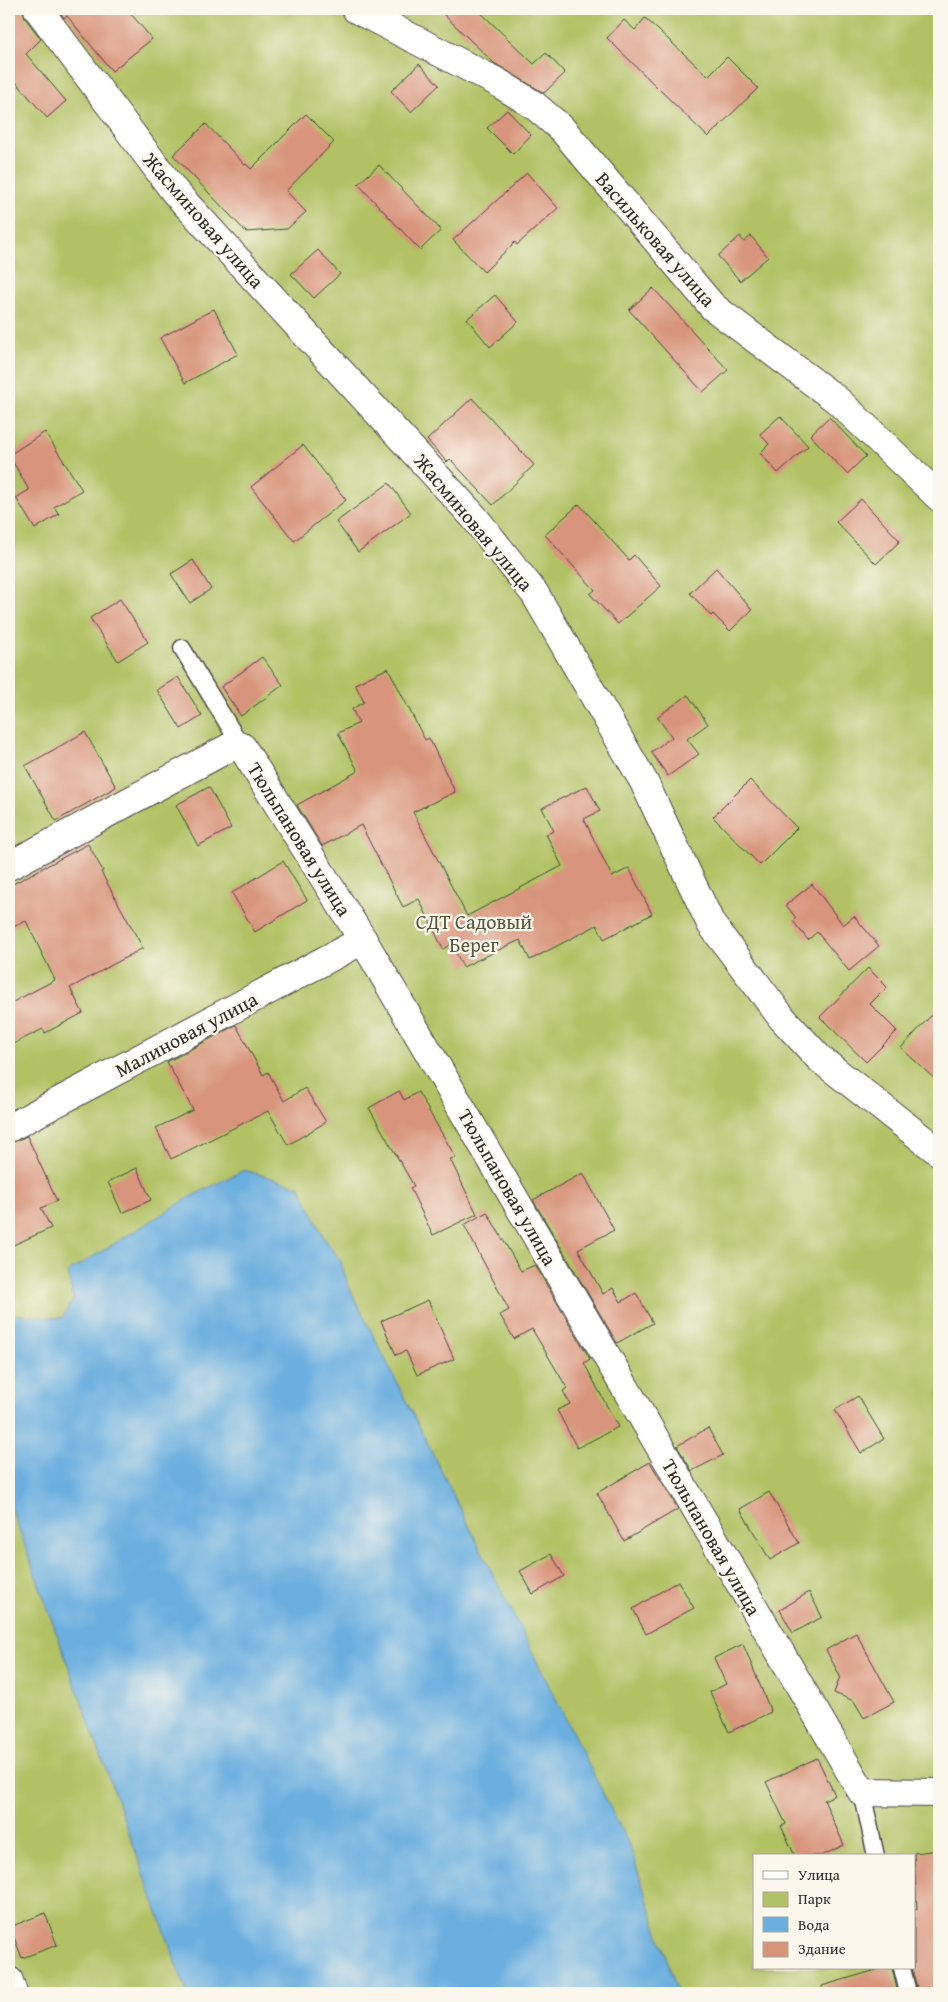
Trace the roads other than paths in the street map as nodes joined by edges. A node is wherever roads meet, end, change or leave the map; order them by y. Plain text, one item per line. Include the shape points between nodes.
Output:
1 (38, 9) edge
2 (356, 9) edge
3 (939, 496) edge
4 (182, 648) dead end
5 (240, 746) junction
6 (9, 866) edge
7 (363, 940) junction
8 (9, 1128) edge
9 (939, 1152) edge
10 (862, 1792) junction
11 (939, 1793) edge
12 (876, 1854) edge
13 (902, 1970) edge
14 (9, 1981) edge
15 (13, 1993) edge
16 (908, 1993) edge

1 - 9 street, Жасминовая улица via 175,192 474,517 535,594 644,782 711,924 782,1018 820,1059
2 - 3 street, Васильковая улица via 534,105 562,129 713,307 837,400
4 - 5 lane
5 - 6 street, Тюльпановая улица via 234,745
5 - 7 street, Тюльпановая улица
7 - 8 street, Малиновая улица
7 - 10 street, Тюльпановая улица
10 - 11 street
10 - 12 lane
13 - 16 lane
14 - 15 street

